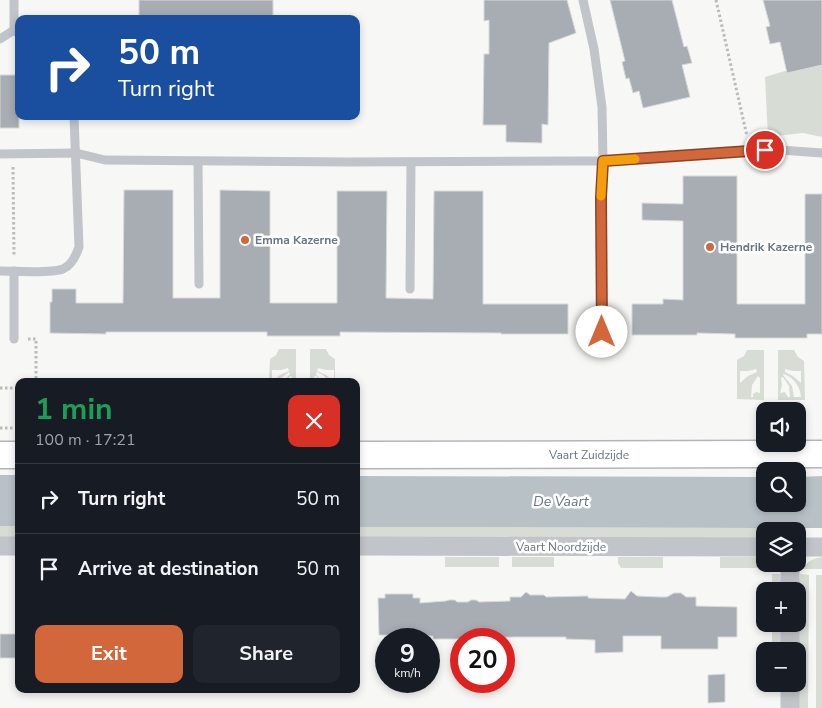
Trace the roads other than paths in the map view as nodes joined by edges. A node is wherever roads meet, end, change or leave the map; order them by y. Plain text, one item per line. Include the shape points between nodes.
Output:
1 (14, 0) edge
2 (583, 0) edge
3 (15, 16) edge
4 (15, 32) edge
5 (0, 40) edge
6 (74, 120) edge
7 (822, 152) edge
8 (76, 153) junction
9 (0, 154) edge
10 (198, 161) junction
11 (603, 161) junction
12 (411, 162) junction
13 (0, 271) edge
14 (14, 271) junction
15 (199, 284) dead end
16 (410, 289) dead end
17 (602, 332) dead end
18 (14, 339) road end
19 (822, 454) edge
20 (0, 455) edge
21 (15, 455) edge
22 (360, 455) edge
23 (0, 546) edge
24 (15, 546) edge
25 (360, 546) edge
26 (756, 547) edge
27 (806, 547) edge
28 (822, 547) edge
29 (790, 692) edge
30 (790, 708) edge

1 - 3 lane
2 - 11 lane via 602,108
4 - 5 lane
6 - 8 lane
7 - 11 lane via 750,150
8 - 9 lane
8 - 10 lane via 106,160
8 - 14 lane via 79,248 76,255 64,268 54,271
10 - 12 lane
10 - 15 lane
11 - 12 lane
11 - 17 lane
12 - 16 lane
13 - 14 lane
14 - 18 lane
19 - 22 main road, Vaart Zuidzijde
20 - 21 main road
23 - 24 street
25 - 26 street, Vaart Noordzijde
27 - 28 street
29 - 30 street

